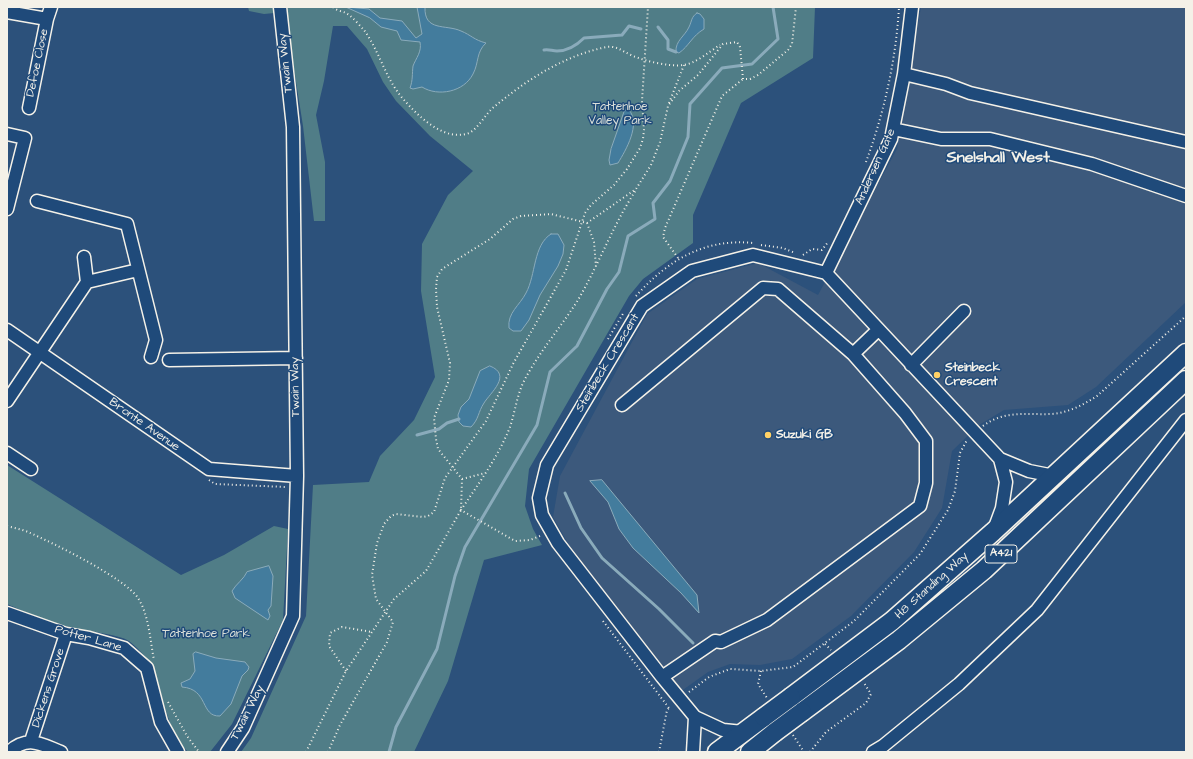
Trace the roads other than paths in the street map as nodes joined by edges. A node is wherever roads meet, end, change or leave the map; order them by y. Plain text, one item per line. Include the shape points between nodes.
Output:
1 (51, 7) edge
2 (280, 7) edge
3 (912, 7) edge
4 (7, 12) edge
5 (47, 19) junction
6 (904, 74) junction
7 (29, 108) dead end
8 (894, 129) junction
9 (7, 134) edge
10 (1186, 142) edge
11 (1186, 196) edge
12 (36, 201) dead end
13 (7, 209) edge
14 (84, 258) dead end
15 (138, 270) junction
16 (826, 273) junction
17 (88, 282) junction
18 (964, 311) dead end
19 (7, 330) edge
20 (878, 330) junction
21 (39, 352) junction
22 (1186, 353) edge
23 (853, 354) junction
24 (151, 357) dead end
25 (296, 358) junction
26 (169, 360) dead end
27 (911, 365) junction
28 (1186, 380) edge
29 (7, 401) edge
30 (622, 405) dead end
31 (1186, 420) edge
32 (7, 453) edge
33 (1000, 459) junction
34 (32, 469) dead end
35 (297, 476) junction
36 (1054, 476) junction
37 (993, 532) junction
38 (7, 613) edge
39 (66, 634) junction
40 (662, 677) junction
41 (695, 717) junction
42 (743, 732) junction
43 (31, 741) junction
44 (9, 752) edge
45 (61, 752) edge
46 (178, 752) edge
47 (227, 752) edge
48 (693, 752) edge
49 (717, 752) edge
50 (750, 752) edge
51 (873, 752) edge

1 - 5 street, Defoe Close
2 - 25 street, Twain Way via 293,127
3 - 6 street, Andersen Gate
4 - 5 street, Defoe Close
5 - 7 street, Defoe Close
6 - 8 street, Andersen Gate
6 - 10 street via 946,84 977,95
8 - 11 street via 941,139 990,139 1092,164
8 - 16 street, Andersen Gate
9 - 13 street via 25,138
12 - 15 street via 127,224
14 - 17 street
15 - 17 street
15 - 24 street via 156,340
16 - 20 street
16 - 40 street, Steinbeck Crescent via 753,255 692,271 642,306 547,465 539,498 542,515 558,543
17 - 21 street
18 - 27 street
19 - 21 street, Bronte Avenue
20 - 23 street
20 - 27 street
21 - 29 street
21 - 35 street, Bronte Avenue via 209,469
22 - 36 highway, H8 Standing Way / A421
23 - 30 street via 778,289 763,288
23 - 40 street via 926,441 926,483 920,506 767,620 721,642 715,641
25 - 26 street
25 - 35 street, Twain Way
27 - 33 street
28 - 50 highway, H8 Standing Way / A421, bridge via 984,570 899,640
31 - 51 street via 1037,610 958,684
32 - 34 street
33 - 36 street via 1029,471
33 - 37 street via 1006,482 1002,508
35 - 47 street, Twain Way via 293,616 243,728
36 - 37 highway, H8 Standing Way / A421
37 - 42 highway, H8 Standing Way / A421, bridge via 892,621
38 - 39 street, Potter Lane
39 - 43 street, Dickens Grove
39 - 46 street, Potter Lane via 124,648 147,668 162,722
40 - 41 street, Steinbeck Crescent
41 - 42 street, Steinbeck Crescent via 723,730
41 - 48 street
42 - 49 highway, H8 Standing Way / A421
43 - 44 street
43 - 45 street

